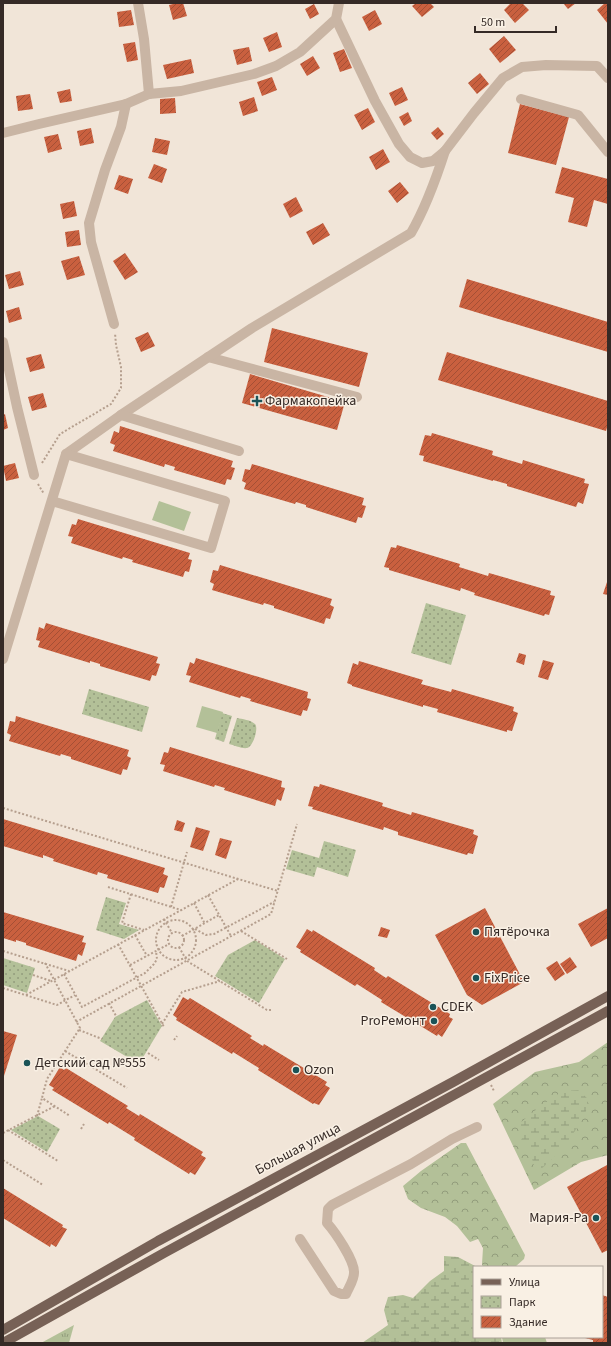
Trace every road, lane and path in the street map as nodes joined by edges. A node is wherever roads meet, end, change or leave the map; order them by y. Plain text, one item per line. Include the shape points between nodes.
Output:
1 (138, 3) edge
2 (340, 3) edge
3 (336, 19) junction
4 (608, 78) edge
5 (149, 94) junction
6 (521, 99) dead end
7 (126, 104) junction
8 (3, 133) edge
9 (445, 151) junction
10 (608, 152) edge
11 (114, 324) joint
12 (3, 342) edge
13 (208, 357) junction
14 (357, 397) dead end
15 (121, 415) junction
16 (239, 451) dead end
17 (66, 454) junction
18 (34, 475) junction
19 (52, 501) junction
20 (3, 659) edge
21 (3, 808) edge
22 (298, 824) dead end
23 (187, 852) dead end
24 (184, 862) junction
25 (238, 879) junction
26 (108, 887) dead end
27 (278, 891) junction
28 (131, 894) junction
29 (208, 895) junction
30 (274, 902) junction
31 (194, 903) junction
32 (171, 907) junction
33 (181, 910) junction
34 (220, 916) junction
35 (164, 919) junction
36 (166, 922) junction
37 (205, 924) junction
38 (226, 928) junction
39 (144, 930) junction
40 (194, 930) junction
41 (241, 930) junction
42 (172, 933) junction
43 (135, 935) junction
44 (182, 936) junction
45 (231, 936) junction
46 (169, 943) junction
47 (118, 944) junction
48 (179, 947) junction
49 (157, 950) junction
50 (3, 951) edge
51 (147, 956) junction
52 (185, 957) junction
53 (287, 959) dead end
54 (187, 961) junction
55 (45, 963) junction
56 (130, 965) junction
57 (69, 971) junction
58 (64, 974) junction
59 (33, 976) dead end
60 (136, 978) junction
61 (52, 980) junction
62 (220, 981) junction
63 (141, 986) junction
64 (3, 988) edge
65 (26, 995) junction
66 (75, 995) junction
67 (608, 996) edge
68 (64, 1000) junction
69 (109, 1003) junction
70 (271, 1010) dead end
71 (608, 1011) edge
72 (116, 1016) dead end
73 (76, 1022) junction
74 (162, 1024) junction
75 (164, 1028) dead end
76 (79, 1030) junction
77 (177, 1036) dead end
78 (102, 1039) dead end
79 (174, 1040) dead end
80 (65, 1051) junction
81 (148, 1053) dead end
82 (159, 1060) dead end
83 (453, 1082) junction
84 (126, 1088) dead end
85 (459, 1093) junction
86 (42, 1098) junction
87 (55, 1106) junction
88 (36, 1116) junction
89 (70, 1116) dead end
90 (84, 1124) dead end
91 (477, 1127) dead end
92 (81, 1129) dead end
93 (8, 1130) junction
94 (3, 1133) edge
95 (3, 1160) edge
96 (58, 1161) dead end
97 (43, 1185) dead end
98 (300, 1239) dead end
99 (3, 1330) edge
100 (3, 1343) edge

1 - 5 street
2 - 3 street
3 - 5 street via 300,52 276,66 254,74 181,91
3 - 9 street via 375,101 399,144 410,157 422,163 433,161
4 - 9 street via 597,66 522,67 503,78
5 - 7 street
6 - 10 street via 578,115
7 - 8 street
7 - 11 street via 121,127 89,223 91,242
9 - 13 street via 433,188 411,234 252,328
11 - 18 path via 122,388 112,404 60,434
12 - 18 street
13 - 14 street
13 - 15 street
15 - 16 street
15 - 17 street
17 - 19 street
17 - 19 street via 225,501 215,535 211,548
18 - 19 path via 42,491
19 - 20 street
21 - 24 path
22 - 27 path
23 - 24 path
24 - 25 path
24 - 32 path
25 - 27 path
25 - 29 path
26 - 28 path
27 - 30 path
28 - 32 path
28 - 39 path via 122,923
29 - 31 path
29 - 34 path
30 - 38 path
30 - 41 path via 271,914
31 - 33 path
31 - 37 path
32 - 33 path
33 - 35 path
34 - 37 path
34 - 38 path
35 - 36 path
35 - 39 path
36 - 40 path via 182,921
36 - 42 path
36 - 49 path via 156,936
37 - 40 path
38 - 40 path via 210,935
38 - 45 path
39 - 43 path
40 - 44 path
40 - 52 path via 195,944 190,954
41 - 45 path
41 - 53 path
42 - 44 path
42 - 46 path via 168,938
43 - 47 path
43 - 51 path
44 - 48 path via 183,941
45 - 54 path
46 - 48 path via 173,947
46 - 49 path
47 - 56 path
47 - 57 path
48 - 52 path
49 - 51 path
49 - 52 path via 174,960
49 - 60 path via 154,964
50 - 55 path
51 - 56 path
52 - 54 path
54 - 62 path
54 - 63 path
55 - 57 path
55 - 61 path
56 - 60 path
57 - 58 path
58 - 61 path
58 - 66 path
59 - 61 path
60 - 63 path
60 - 66 path via 82,1007
61 - 65 path
61 - 68 path
62 - 70 path
62 - 74 path via 182,992
63 - 69 path
63 - 74 path
64 - 65 path
65 - 68 path via 57,1004
66 - 68 path
67 - 83 main road, Большая улица
68 - 73 path
69 - 72 path
69 - 73 path
71 - 85 main road, Большая улица
73 - 76 path
74 - 75 path
76 - 78 path
76 - 80 path
77 - 79 path
80 - 84 path
80 - 86 path via 48,1079
81 - 82 path
83 - 85 street
83 - 99 main road, Большая улица via 158,1241
85 - 100 main road, Большая улица
86 - 87 path
86 - 88 path
87 - 88 path
87 - 89 path
88 - 93 path
90 - 92 path
91 - 98 street via 328,1209 327,1223 350,1258 354,1272 346,1294 334,1290
93 - 94 path
93 - 96 path
95 - 97 path

